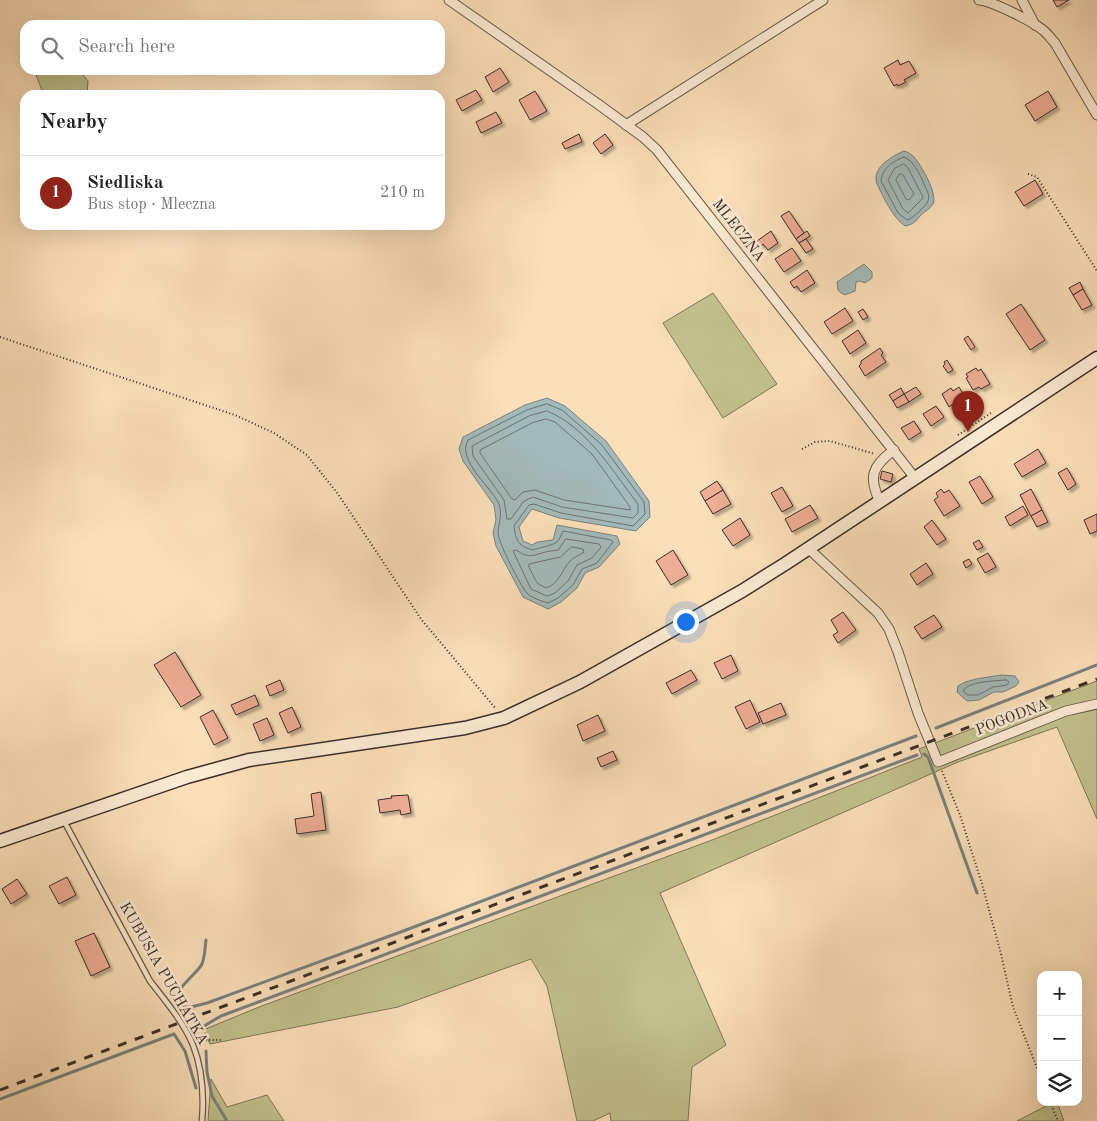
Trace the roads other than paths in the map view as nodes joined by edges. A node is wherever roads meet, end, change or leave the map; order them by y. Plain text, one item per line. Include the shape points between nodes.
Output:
1 (449, 0) edge
2 (824, 0) edge
3 (979, 0) edge
4 (1022, 0) edge
5 (1035, 25) junction
6 (1097, 115) edge
7 (626, 125) junction
8 (1097, 358) edge
9 (894, 450) junction
10 (915, 478) junction
11 (880, 502) junction
12 (809, 549) junction
13 (1097, 704) edge
14 (63, 820) junction
15 (0, 841) edge
16 (202, 1121) edge

1 - 7 street, MLECZNA
2 - 7 street
3 - 5 street
4 - 5 street
5 - 6 street via 1054,43
7 - 9 street, MLECZNA via 657,150
8 - 10 main road
9 - 10 street, MLECZNA
9 - 11 street via 881,459 872,478
10 - 11 main road
11 - 12 main road
12 - 13 street, POGODNA via 878,613 889,629 938,762 1057,714
12 - 14 main road via 742,591 580,682 504,718 465,728 249,760 187,777
14 - 15 main road
14 - 16 lane, KUBUSIA PUCHATKA via 150,981 168,1003 193,1045 204,1102

